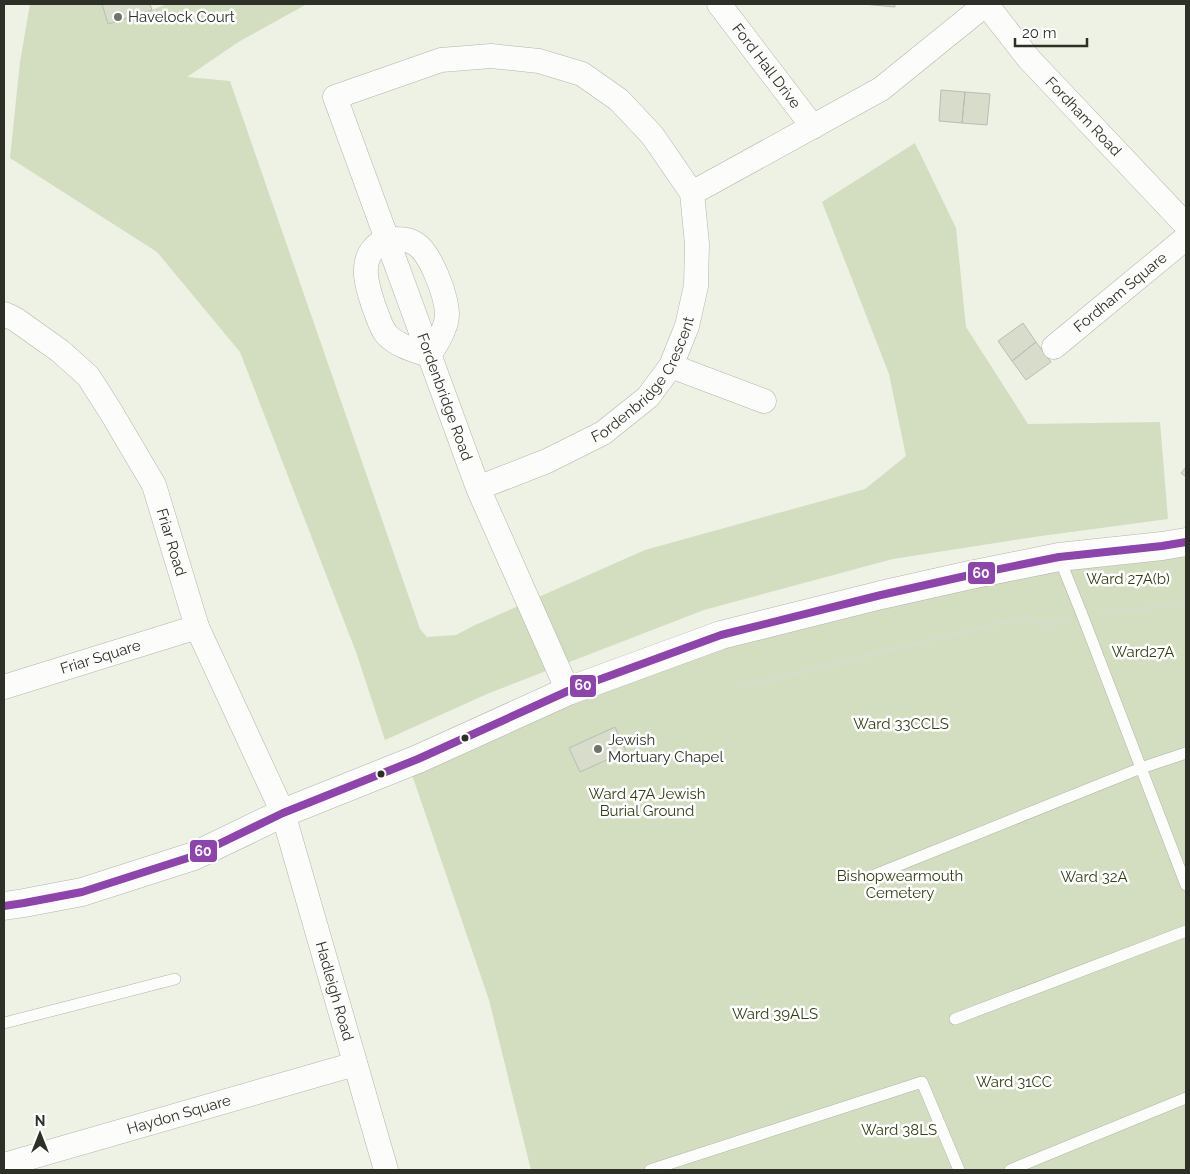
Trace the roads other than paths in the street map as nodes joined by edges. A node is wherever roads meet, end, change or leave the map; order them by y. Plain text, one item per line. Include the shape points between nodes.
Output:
1 (719, 4) edge
2 (986, 4) edge
3 (335, 97) joint
4 (812, 127) junction
5 (692, 193) junction
6 (1186, 225) edge
7 (1186, 238) edge
8 (387, 239) junction
9 (4, 314) edge
10 (1054, 346) dead end
11 (429, 354) junction
12 (671, 366) junction
13 (764, 402) dead end
14 (478, 488) junction
15 (1186, 542) edge
16 (1059, 557) junction
17 (197, 627) junction
18 (4, 687) edge
19 (568, 691) junction
20 (1186, 753) edge
21 (1141, 768) junction
22 (283, 813) junction
23 (872, 876) dead end
24 (1186, 885) edge
25 (4, 906) edge
26 (1186, 930) edge
27 (175, 979) dead end
28 (955, 1019) dead end
29 (4, 1023) edge
30 (355, 1064) junction
31 (1186, 1098) edge
32 (4, 1165) edge
33 (386, 1170) edge
34 (650, 1170) edge
35 (959, 1170) edge
36 (1010, 1170) edge

1 - 4 street, Ford Hall Drive
2 - 4 street via 880,89
2 - 6 street, Fordham Road via 1030,59
3 - 5 street, Fordenbridge Crescent via 441,60 491,56 538,61 582,74 619,100 652,135
3 - 8 street, Fordenbridge Road
4 - 5 street
5 - 12 street, Fordenbridge Crescent via 697,244 696,286 687,326
7 - 10 street, Fordham Square
8 - 11 street, Fordenbridge Road
8 - 11 street via 406,239 417,245 426,253 435,270 447,314 445,327
8 - 11 street via 374,248 366,269 366,284 380,324 397,343
9 - 17 street, Friar Road via 52,346 88,376 111,412 154,484
11 - 14 street, Fordenbridge Road
12 - 13 street
12 - 14 street, Fordenbridge Crescent via 648,397 603,433 547,461
14 - 19 street, Fordenbridge Road
15 - 16 street
16 - 19 street via 881,595 722,635
16 - 21 lane
17 - 18 street, Friar Square
17 - 22 street, Friar Road
19 - 22 street via 418,759
20 - 21 lane
21 - 23 lane
21 - 24 lane
22 - 25 street via 194,856 82,892
22 - 30 street, Hadleigh Road
26 - 28 lane
27 - 29 lane
30 - 32 street, Haydon Square
30 - 33 street, Hadleigh Road
31 - 36 lane
34 - 35 lane via 922,1082

